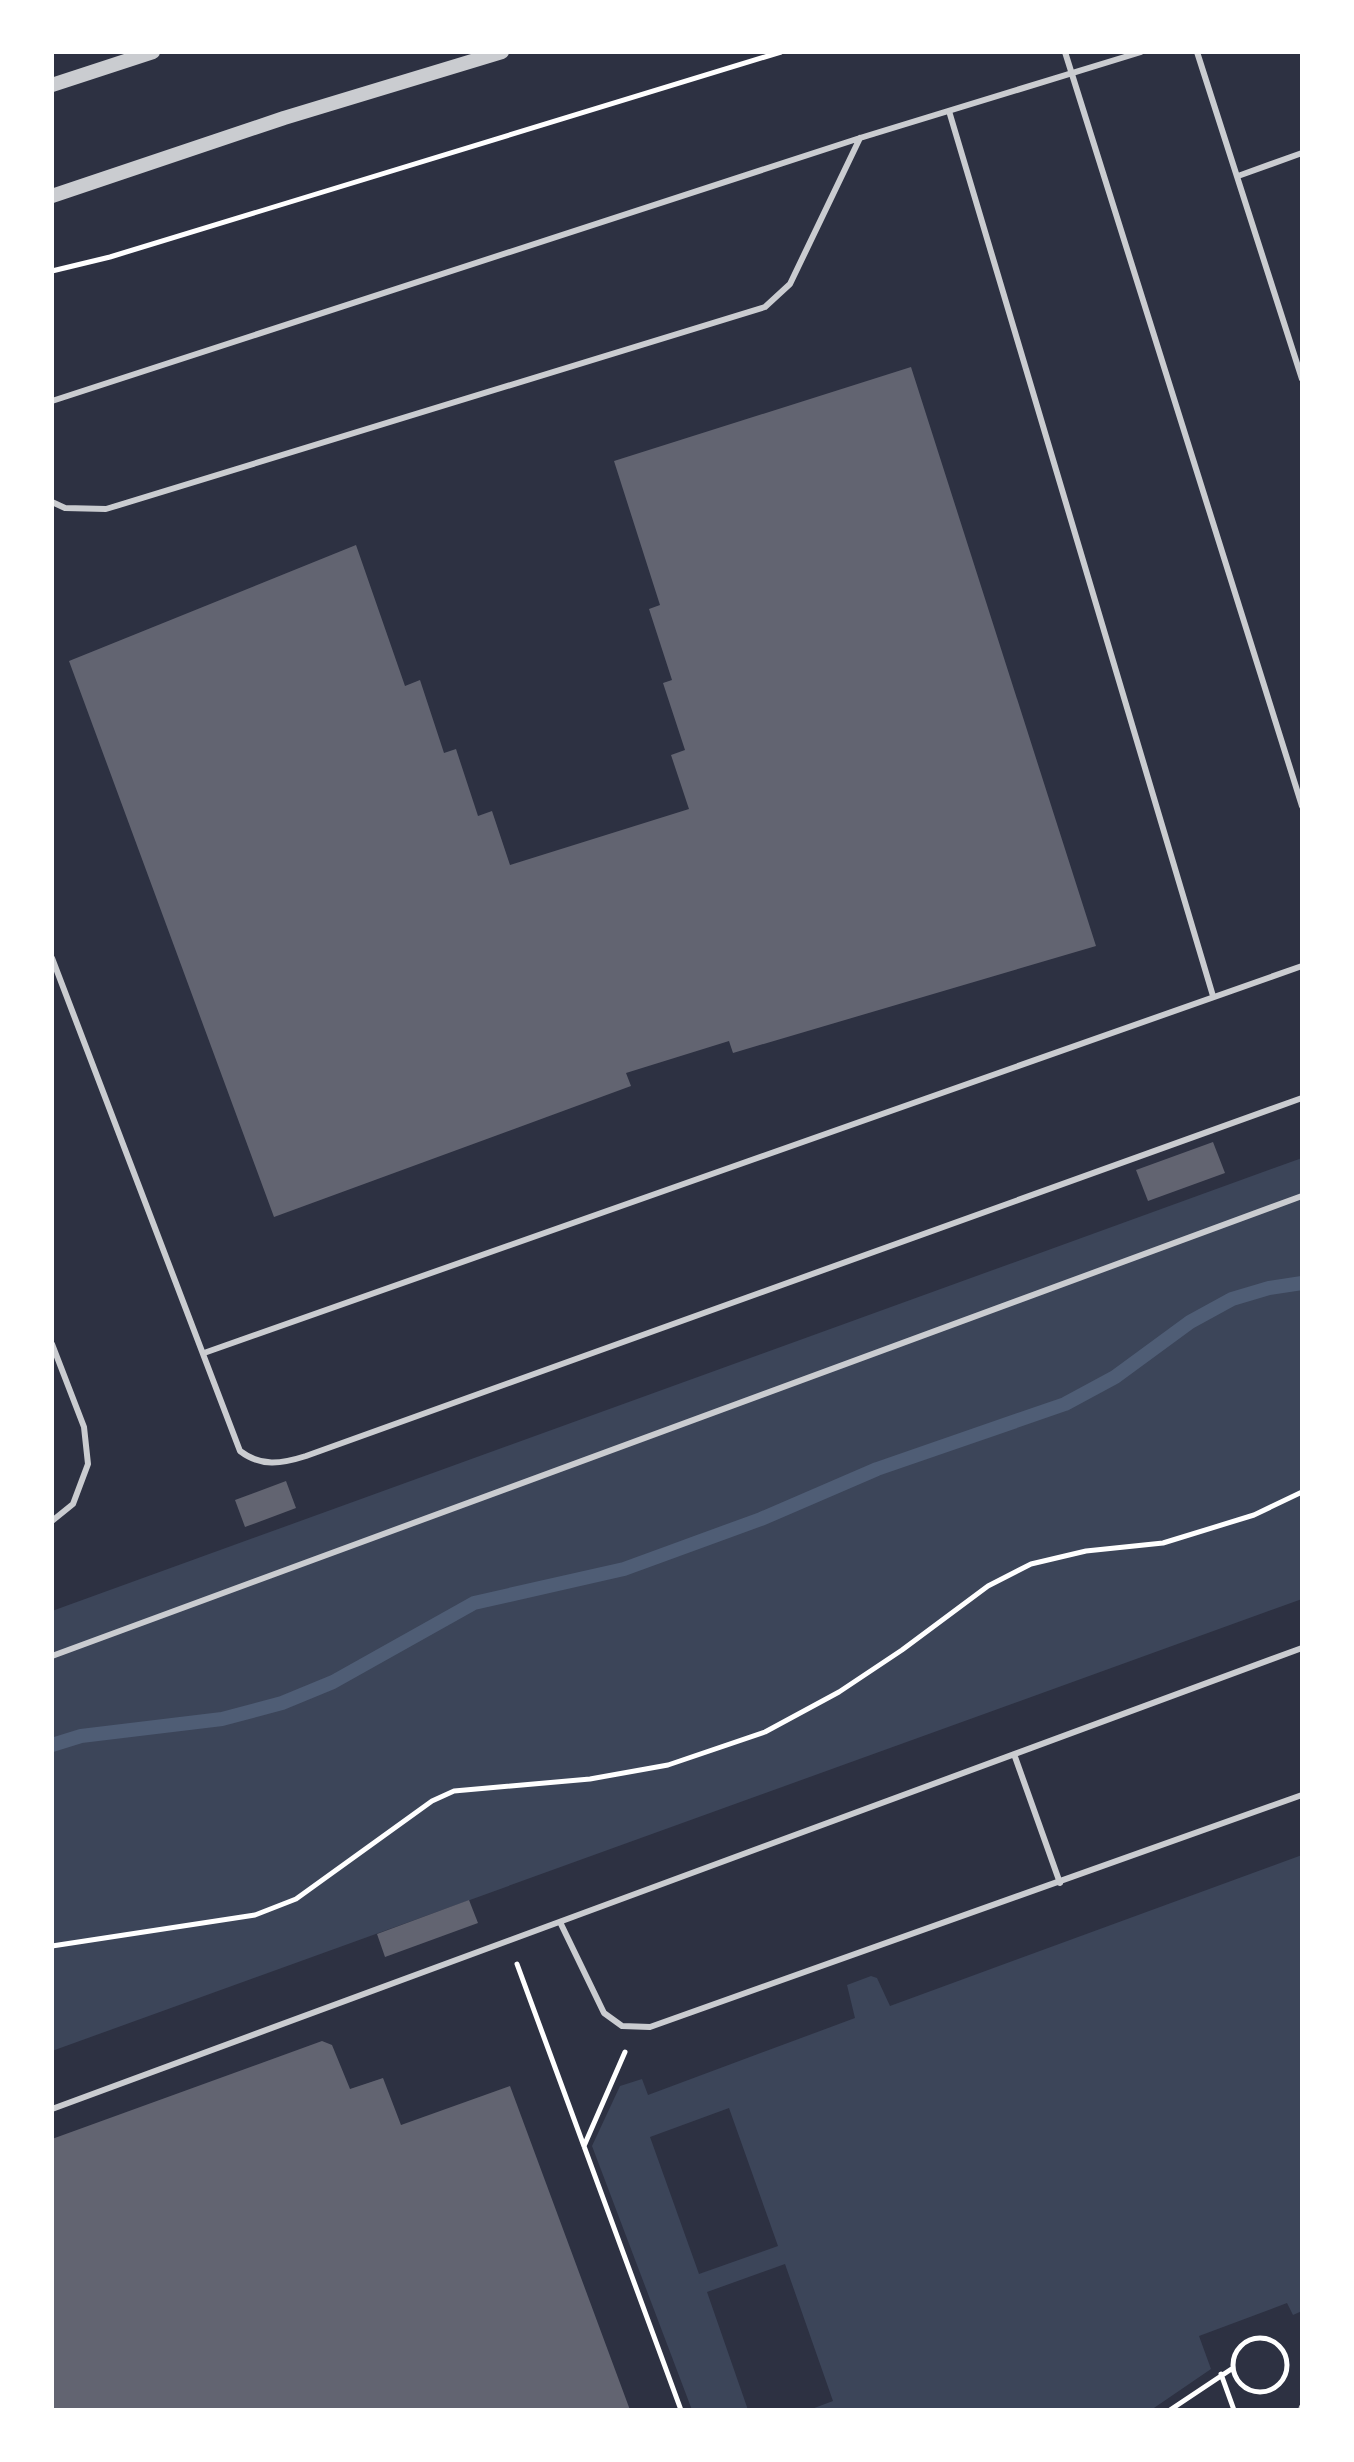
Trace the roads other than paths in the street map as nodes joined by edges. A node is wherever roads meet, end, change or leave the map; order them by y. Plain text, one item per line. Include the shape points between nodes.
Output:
1 (153, 52) edge
2 (502, 52) edge
3 (1065, 52) edge
4 (1141, 52) edge
5 (1197, 52) edge
6 (1071, 74) junction
7 (52, 85) edge
8 (949, 111) junction
9 (860, 138) junction
10 (1302, 153) edge
11 (1238, 176) junction
12 (52, 196) edge
13 (1302, 379) edge
14 (52, 401) edge
15 (52, 502) edge
16 (1302, 806) edge
17 (52, 958) edge
18 (1302, 966) edge
19 (1213, 996) junction
20 (1302, 1098) edge
21 (1302, 1196) edge
22 (52, 1344) edge
23 (204, 1353) junction
24 (52, 1521) edge
25 (1302, 1648) edge
26 (52, 1656) edge
27 (1014, 1754) junction
28 (1302, 1795) edge
29 (1060, 1883) junction
30 (560, 1922) junction
31 (52, 2109) edge

1 - 7 street
2 - 12 street
3 - 6 lane
4 - 6 lane
5 - 11 lane
6 - 8 lane
6 - 16 lane
8 - 9 lane
8 - 19 lane
9 - 14 lane
9 - 15 lane via 790,284 765,307 106,509 65,508
10 - 11 lane
11 - 13 lane
17 - 23 lane
18 - 19 lane
19 - 23 lane
20 - 23 lane via 286,1463 254,1462 240,1451
21 - 26 lane
22 - 24 lane via 84,1427 88,1464 73,1504
25 - 27 lane
27 - 29 lane
27 - 30 lane
28 - 29 lane
29 - 30 lane via 665,2023 635,2028 604,2013
30 - 31 lane

